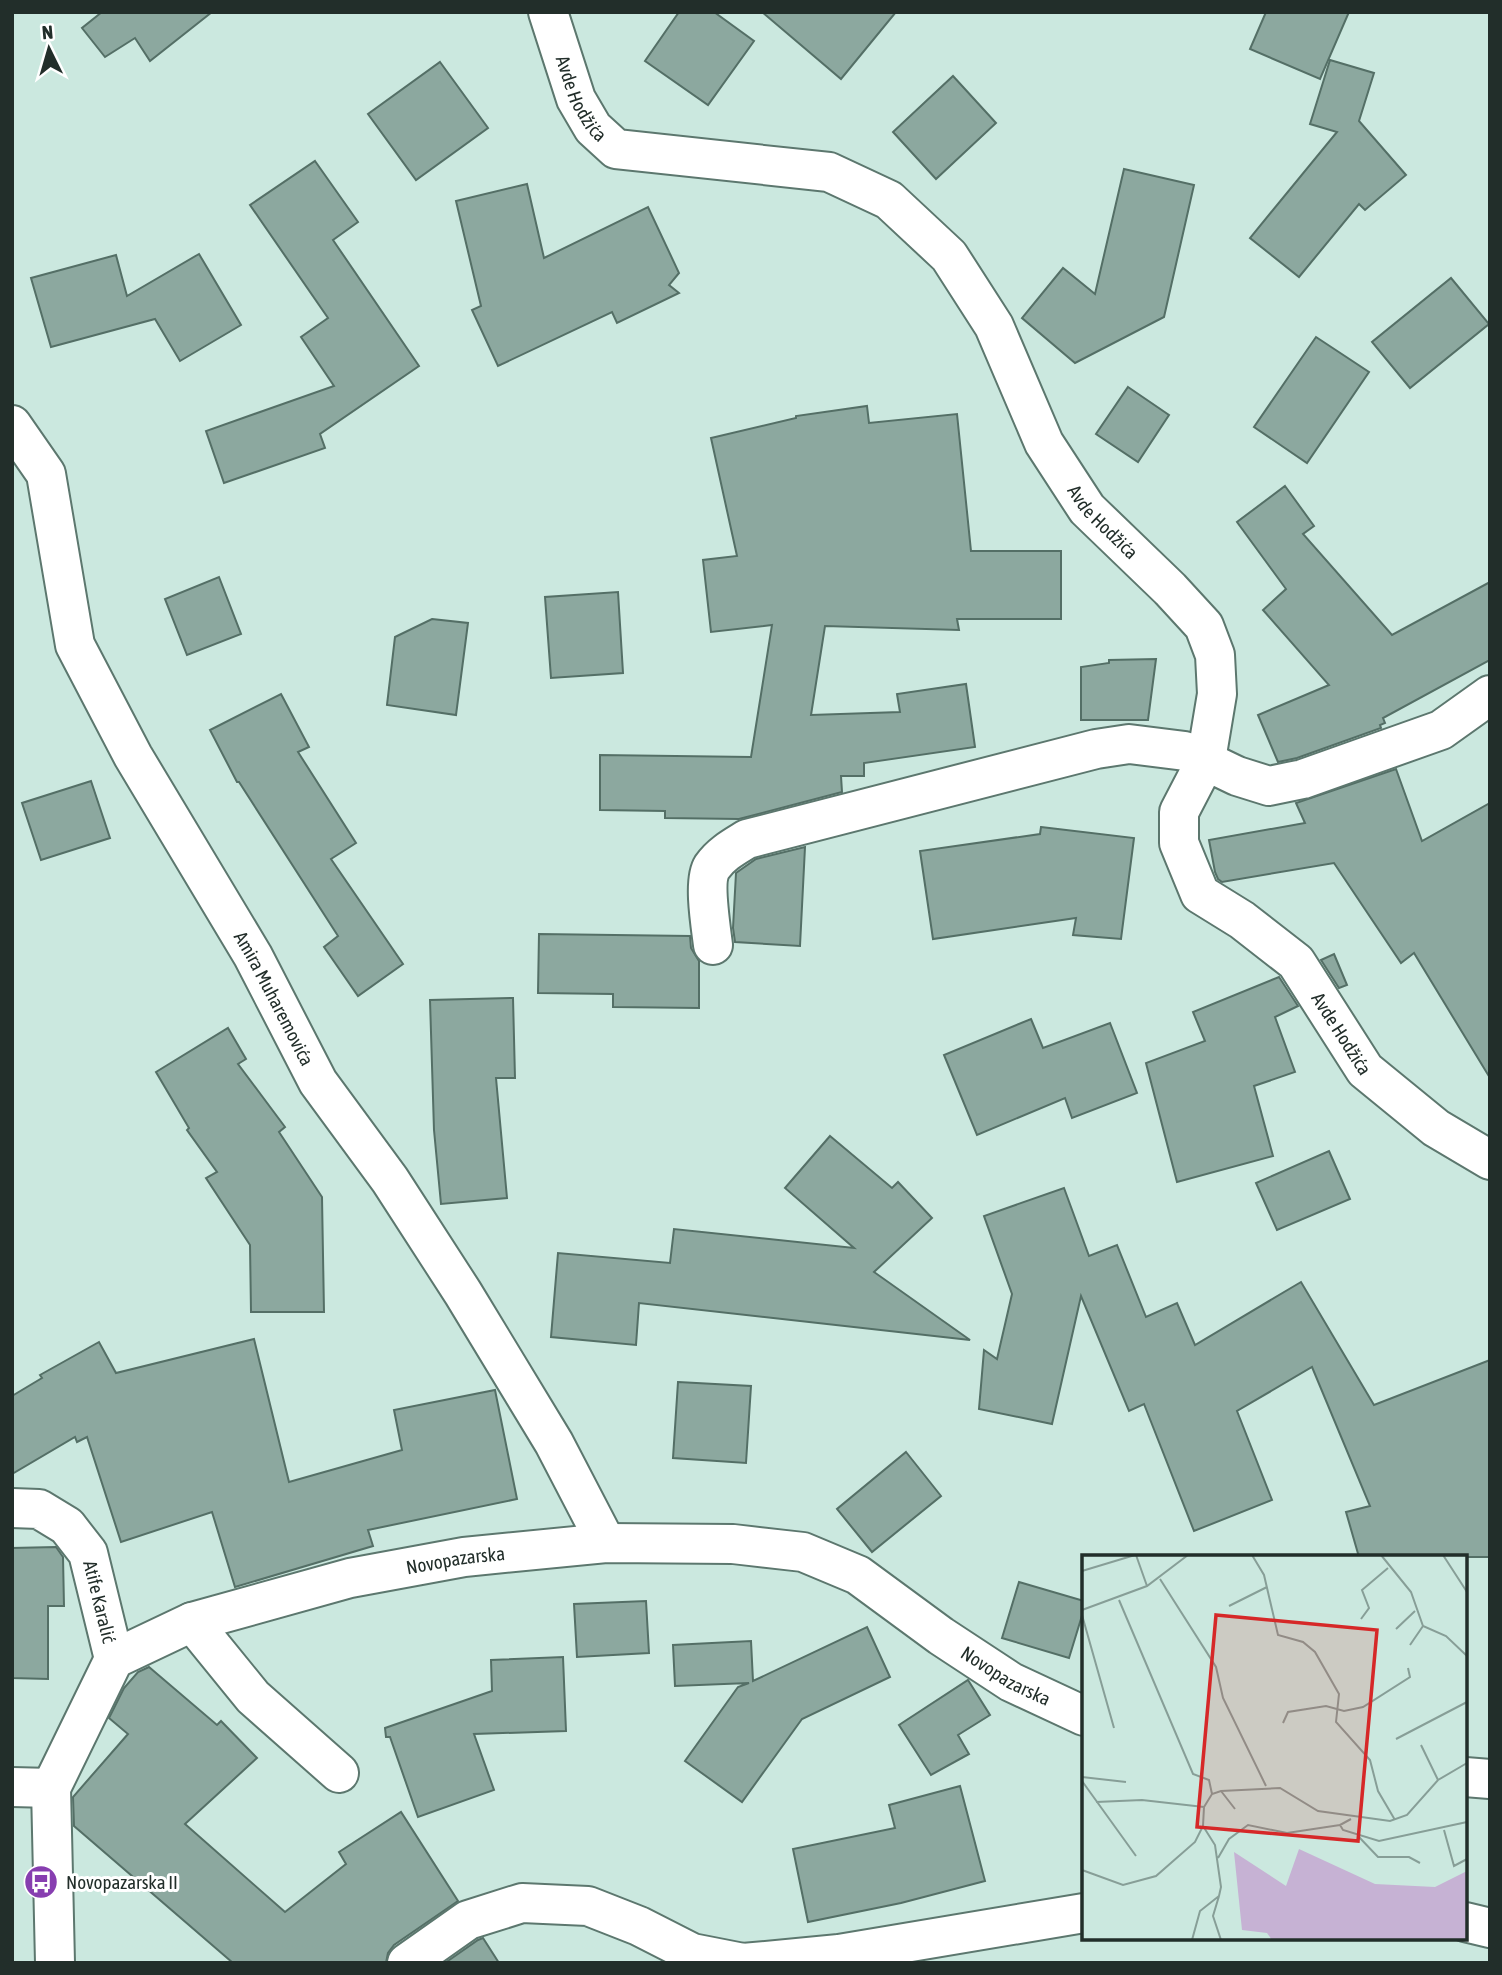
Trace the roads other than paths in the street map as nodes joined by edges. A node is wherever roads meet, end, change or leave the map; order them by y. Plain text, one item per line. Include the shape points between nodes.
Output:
1 (548, 12) edge
2 (12, 425) edge
3 (1490, 695) edge
4 (1206, 760) junction
5 (713, 945) dead end
6 (1490, 1160) edge
7 (12, 1508) edge
8 (606, 1544) junction
9 (191, 1622) junction
10 (114, 1659) junction
11 (1082, 1715) edge
12 (339, 1773) dead end
13 (1467, 1777) edge
14 (1490, 1779) edge
15 (12, 1787) edge
16 (51, 1788) junction
17 (1082, 1913) edge
18 (1467, 1922) edge
19 (1490, 1928) edge
20 (56, 1962) edge
21 (407, 1963) edge
22 (743, 1963) edge

1 - 4 street, Avde Hodžića via 576,99 593,128 616,149 829,172 889,200 949,256 994,326 1044,443 1087,509 1204,626 1215,654 1217,694
2 - 8 street, Amira Muharemovića via 46,474 75,645 132,757 253,956 318,1082 390,1180 463,1293 554,1443
3 - 4 street via 1441,730 1303,779 1269,786
4 - 5 street via 1163,747 1129,744 1096,749 747,839 726,852 710,870
4 - 6 street, Avde Hodžića via 1179,812 1179,843 1200,894 1296,962 1365,1070 1436,1128
7 - 10 street, Atife Karalić via 39,1509 67,1526 88,1553
8 - 9 street, Novopazarska via 464,1557 349,1578
8 - 11 street, Novopazarska via 733,1544 803,1552 858,1575 1011,1682
9 - 10 street, Novopazarska
9 - 12 street via 253,1697
10 - 16 street
13 - 14 street
15 - 16 street
16 - 20 street
17 - 22 street via 839,1954
18 - 19 street
21 - 22 street via 468,1920 522,1903 587,1906 692,1953

